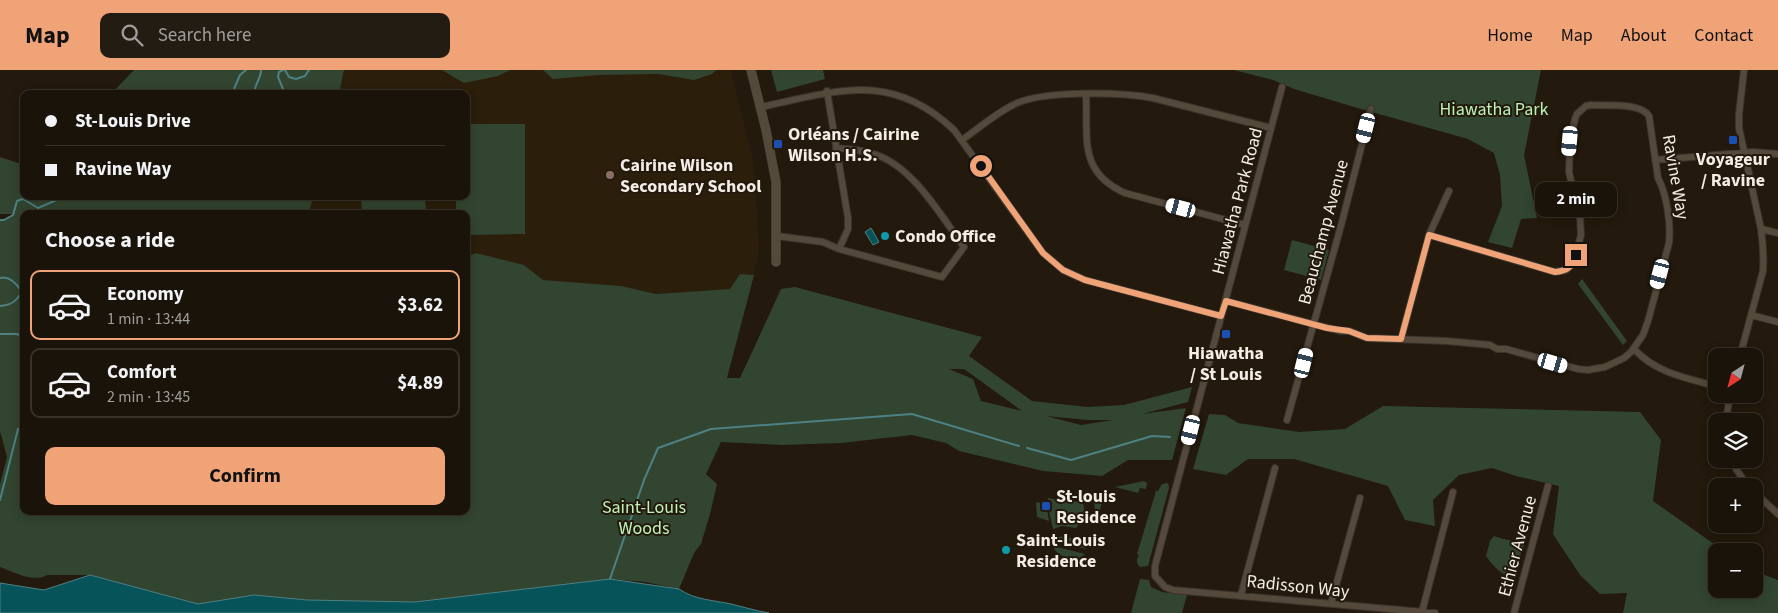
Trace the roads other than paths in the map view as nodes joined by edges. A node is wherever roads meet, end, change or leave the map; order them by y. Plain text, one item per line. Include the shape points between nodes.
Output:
1 (751, 70) edge
2 (1744, 70) edge
3 (1282, 86) dead end
4 (827, 90) junction
5 (1086, 95) junction
6 (761, 107) junction
7 (1371, 109) dead end
8 (1271, 128) junction
9 (962, 140) junction
10 (836, 148) junction
11 (1743, 153) junction
12 (1778, 154) edge
13 (1655, 160) junction
14 (1449, 191) dead end
15 (1246, 226) junction
16 (1761, 230) junction
17 (1778, 233) edge
18 (1429, 235) junction
19 (777, 236) junction
20 (839, 248) junction
21 (776, 262) dead end
22 (1226, 301) junction
23 (1751, 315) junction
24 (1221, 316) junction
25 (1778, 322) edge
26 (1314, 324) junction
27 (1401, 339) junction
28 (1742, 348) edge
29 (1634, 349) junction
30 (1708, 384) edge
31 (1286, 420) dead end
32 (1275, 468) dead end
33 (1548, 486) dead end
34 (1453, 492) dead end
35 (1360, 498) dead end
36 (1763, 500) edge
37 (1778, 514) edge
38 (1160, 583) joint
39 (1241, 595) junction
40 (1331, 604) junction
41 (1422, 612) junction
42 (1435, 613) edge
43 (1514, 613) edge

1 - 6 street
2 - 11 street via 1738,114
3 - 8 street, Hiawatha Park Road
4 - 6 street
4 - 9 street via 876,88 909,97 938,114
4 - 10 street
5 - 8 street via 1127,94 1153,98
5 - 9 street via 1032,97 1001,112
5 - 15 street via 1088,149 1093,166 1103,180 1125,194
6 - 19 street via 776,182
7 - 26 street, Beauchamp Avenue
8 - 15 street, Hiawatha Park Road
9 - 24 street via 1043,253 1063,270 1085,280
10 - 20 street via 848,218 848,229
10 - 20 street via 874,154 890,161 910,177 964,247 942,277
11 - 12 street
11 - 13 street
11 - 16 street
13 - 18 street, Ravine Way via 1651,122 1646,112 1630,106 1591,105 1577,114 1570,141 1569,172 1581,235 1573,264 1563,272
13 - 29 street, Ravine Way via 1669,218 1669,243 1648,322
14 - 18 street
15 - 22 street, Hiawatha Park Road
16 - 17 street
16 - 23 street via 1764,260
18 - 27 street
19 - 20 street via 823,242
19 - 21 street
22 - 24 street, Hiawatha Park Road
22 - 26 street, Ravine Way
23 - 25 street
23 - 28 street
24 - 38 street, Hiawatha Park Road via 1155,566 1154,576
26 - 27 street, Ravine Way via 1367,338
26 - 31 street, Beauchamp Avenue
27 - 29 street, Ravine Way via 1490,346 1588,370 1611,365
29 - 30 street via 1662,370
32 - 39 street
33 - 43 street, Ethier Avenue
34 - 41 street
35 - 40 street
36 - 37 street
38 - 39 street, Radisson Way via 1173,590
39 - 40 street, Radisson Way
40 - 41 street, Radisson Way
41 - 42 street, Radisson Way

